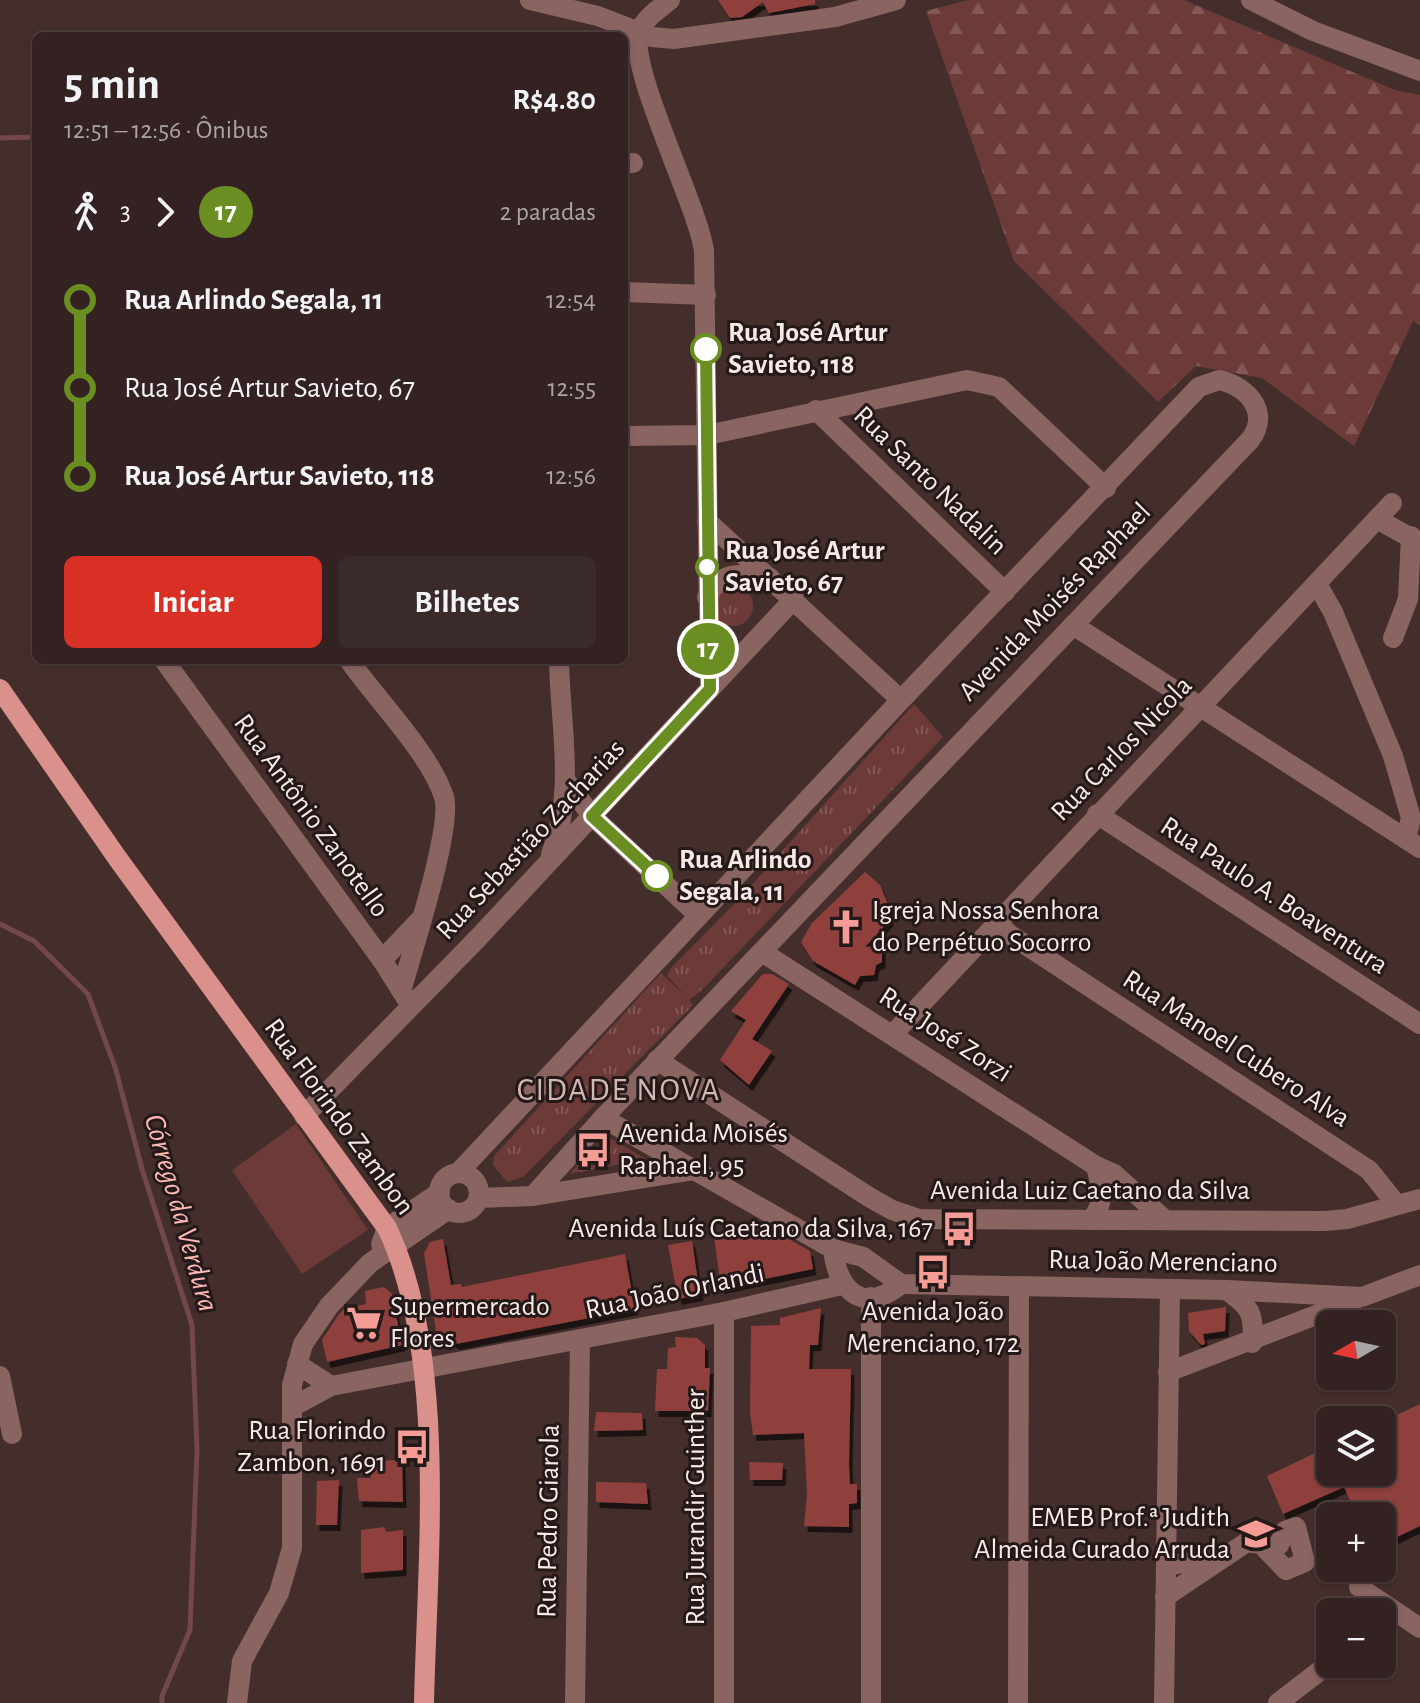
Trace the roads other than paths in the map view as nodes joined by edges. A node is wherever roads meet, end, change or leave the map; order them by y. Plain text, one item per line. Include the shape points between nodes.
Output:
1 (530, 0) edge
2 (670, 0) edge
3 (896, 0) edge
4 (1251, 0) edge
5 (625, 32) edge
6 (628, 34) edge
7 (638, 40) junction
8 (1420, 71) edge
9 (628, 292) edge
10 (706, 295) junction
11 (816, 410) junction
12 (707, 435) junction
13 (628, 436) edge
14 (1106, 488) junction
15 (1392, 503) dead end
16 (1377, 519) junction
17 (707, 521) junction
18 (1415, 540) edge
19 (770, 578) junction
20 (1317, 584) junction
21 (1005, 592) junction
22 (707, 597) junction
23 (794, 599) junction
24 (1073, 625) junction
25 (1393, 638) dead end
26 (167, 664) edge
27 (352, 664) edge
28 (559, 664) edge
29 (0, 689) edge
30 (710, 689) junction
31 (901, 700) junction
32 (1203, 706) junction
33 (566, 781) junction
34 (1097, 814) junction
35 (592, 816) junction
36 (1413, 844) edge
37 (546, 865) junction
38 (699, 916) junction
39 (419, 921) junction
40 (996, 923) junction
41 (762, 952) junction
42 (382, 960) junction
43 (406, 997) junction
44 (1420, 1024) edge
45 (893, 1034) junction
46 (657, 1060) junction
47 (304, 1116) junction
48 (603, 1118) junction
49 (1096, 1166) junction
50 (695, 1170) junction
51 (458, 1173) junction
52 (533, 1196) junction
53 (478, 1198) junction
54 (1420, 1199) edge
55 (444, 1201) junction
56 (1397, 1205) junction
57 (1091, 1220) junction
58 (1165, 1220) junction
59 (391, 1237) junction
60 (833, 1249) junction
61 (1420, 1275) edge
62 (901, 1284) junction
63 (842, 1285) junction
64 (1019, 1287) junction
65 (1226, 1290) junction
66 (1170, 1291) junction
67 (871, 1297) junction
68 (1362, 1297) junction
69 (724, 1312) junction
70 (580, 1340) junction
71 (1252, 1343) junction
72 (297, 1364) junction
73 (424, 1367) junction
74 (1168, 1372) junction
75 (0, 1376) edge
76 (331, 1386) junction
77 (292, 1407) junction
78 (12, 1434) dead end
79 (1265, 1548) dead end
80 (1223, 1556) junction
81 (1166, 1566) junction
82 (1359, 1587) dead end
83 (1165, 1597) junction
84 (1369, 1598) edge
85 (1396, 1622) edge
86 (1420, 1628) edge
87 (1316, 1674) edge
88 (237, 1703) edge
89 (424, 1703) edge
90 (575, 1703) edge
91 (724, 1703) edge
92 (871, 1703) edge
93 (1018, 1703) edge
94 (1164, 1703) edge
95 (1278, 1703) edge

1 - 5 street via 598,16
2 - 7 street via 651,15
3 - 7 street via 835,17
4 - 8 street via 1313,31
6 - 7 street
7 - 10 street via 644,80 699,222
9 - 10 street
10 - 12 street
11 - 12 street
11 - 14 street via 953,382 986,381 999,387
11 - 21 street, Rua Santo Nadalin
12 - 13 street
12 - 17 street
14 - 21 street, Avenida Moisés Raphael
14 - 24 street, Avenida Moisés Raphael via 1207,382 1228,382 1257,409 1260,423 1250,440
15 - 16 street, Rua Carlos Nicola
16 - 18 street
16 - 20 street, Rua Carlos Nicola
17 - 19 street
17 - 22 street
18 - 25 street via 1408,599
19 - 22 street via 725,576
19 - 23 street
20 - 32 street, Rua Carlos Nicola
20 - 36 street via 1393,756
21 - 31 street, Avenida Moisés Raphael
22 - 30 street
23 - 30 street, Rua Sebastião Zacharias
23 - 31 street
24 - 32 street
24 - 41 street, Avenida Moisés Raphael
26 - 42 street, Rua Antônio Zanotello
27 - 39 street via 421,756 445,800 444,838
28 - 33 street
29 - 47 main road, Rua Florindo Zambon
30 - 35 street, Rua Sebastião Zacharias
31 - 38 street, Avenida Moisés Raphael
32 - 34 street, Rua Carlos Nicola
32 - 36 street
33 - 35 street
33 - 37 street via 562,820
34 - 40 street, Rua Carlos Nicola
34 - 44 street, Rua Paulo A. Boaventura
35 - 37 street, Rua Sebastião Zacharias
35 - 38 street
37 - 43 street, Rua Sebastião Zacharias
38 - 51 street, Avenida Moisés Raphael
39 - 42 street
39 - 43 street
40 - 45 street, Rua Carlos Nicola
40 - 56 street, Rua Manoel Cubero Alva via 1369,1170
41 - 45 street, Rua José Zorzi
41 - 46 street, Avenida Moisés Raphael
42 - 43 street, Rua Antônio Zanotello
43 - 47 street, Rua Sebastião Zacharias
45 - 49 street, Rua José Zorzi
46 - 48 street, Avenida Moisés Raphael
46 - 57 street, Avenida Luiz Caetano da Silva via 892,1210 919,1219
47 - 59 main road, Rua Florindo Zambon
48 - 50 street
48 - 52 street, Avenida Moisés Raphael
49 - 57 street via 1102,1198
49 - 58 street, Rua José Zorzi via 1114,1174
50 - 52 street
50 - 60 street
51 - 53 street via 475,1180
51 - 55 street via 445,1179
52 - 53 street
53 - 55 street via 463,1212
54 - 56 street, Avenida Luiz Caetano da Silva
55 - 59 street
56 - 58 street, Avenida Luiz Caetano da Silva via 1325,1221
57 - 58 street, Avenida Luiz Caetano da Silva
59 - 72 street via 329,1306 303,1344
59 - 73 main road, Rua Florindo Zambon via 409,1290
60 - 62 street via 863,1257
60 - 63 street
61 - 68 street, Rua João Merenciano
62 - 64 street, Rua João Merenciano
62 - 67 street, Rua João Merenciano via 886,1295
63 - 67 street
63 - 69 street, Rua João Orlandi
64 - 66 street, Rua João Merenciano
64 - 93 street
65 - 66 street, Rua João Merenciano
65 - 68 street, Rua João Merenciano
65 - 71 street via 1253,1314
66 - 74 street
67 - 92 street
68 - 71 street
69 - 70 street, Rua João Orlandi
69 - 91 street, Rua Jurandir Guinther
70 - 73 street, Rua João Orlandi
70 - 90 street, Rua Pedro Giarola
71 - 74 street
72 - 76 street
72 - 77 street
73 - 76 street, Rua João Orlandi
73 - 89 main road, Rua Florindo Zambon
74 - 81 street
75 - 78 street
76 - 77 street, Rua João Orlandi
77 - 88 street via 292,1548 279,1593 242,1661
79 - 80 street via 1247,1542
80 - 81 street
80 - 83 street
81 - 83 street
82 - 84 street
83 - 94 street
85 - 86 street
87 - 95 street

